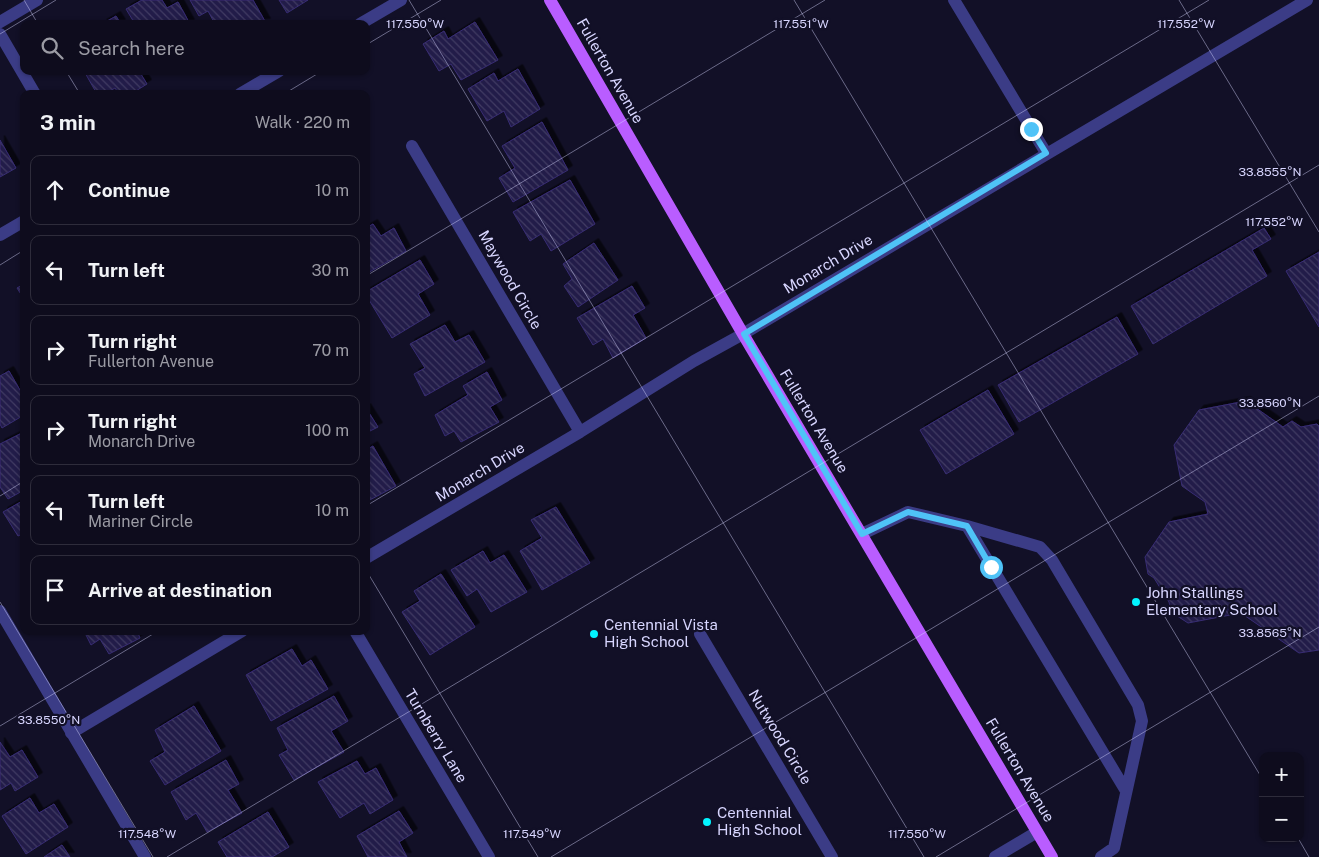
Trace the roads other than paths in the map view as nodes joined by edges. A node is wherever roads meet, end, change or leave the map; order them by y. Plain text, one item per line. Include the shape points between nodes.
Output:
1 (37, 0) edge
2 (401, 0) edge
3 (550, 0) edge
4 (954, 0) edge
5 (1307, 0) edge
6 (367, 20) edge
7 (0, 22) edge
8 (0, 34) edge
9 (20, 68) edge
10 (24, 75) edge
11 (272, 75) edge
12 (33, 90) edge
13 (247, 90) edge
14 (412, 146) dead end
15 (1046, 153) junction
16 (20, 223) edge
17 (0, 235) edge
18 (744, 334) junction
19 (580, 432) junction
20 (967, 526) junction
21 (862, 534) junction
22 (370, 556) edge
23 (0, 611) edge
24 (700, 634) dead end
25 (235, 635) edge
26 (357, 635) edge
27 (71, 733) junction
28 (1126, 790) junction
29 (1037, 832) junction
30 (145, 857) edge
31 (489, 857) edge
32 (832, 857) edge
33 (995, 857) edge
34 (1052, 857) edge
35 (1101, 857) edge

1 - 7 street
2 - 6 street
3 - 18 main road, Fullerton Avenue
4 - 15 street
5 - 15 street, Monarch Drive
8 - 9 street
10 - 12 street
11 - 13 street
14 - 19 street, Maywood Circle
15 - 18 street, Monarch Drive
16 - 17 street
18 - 19 street, Monarch Drive
18 - 21 main road, Fullerton Avenue
19 - 22 street, Monarch Drive
20 - 21 street via 908,512
20 - 28 street
20 - 28 street via 1040,547 1052,560 1138,706 1142,721
21 - 29 main road, Fullerton Avenue
23 - 27 street
24 - 32 street, Nutwood Circle
25 - 27 street
26 - 31 street, Turnberry Lane
27 - 30 street
28 - 35 street via 1114,848
29 - 33 street
29 - 34 main road, Fullerton Avenue

